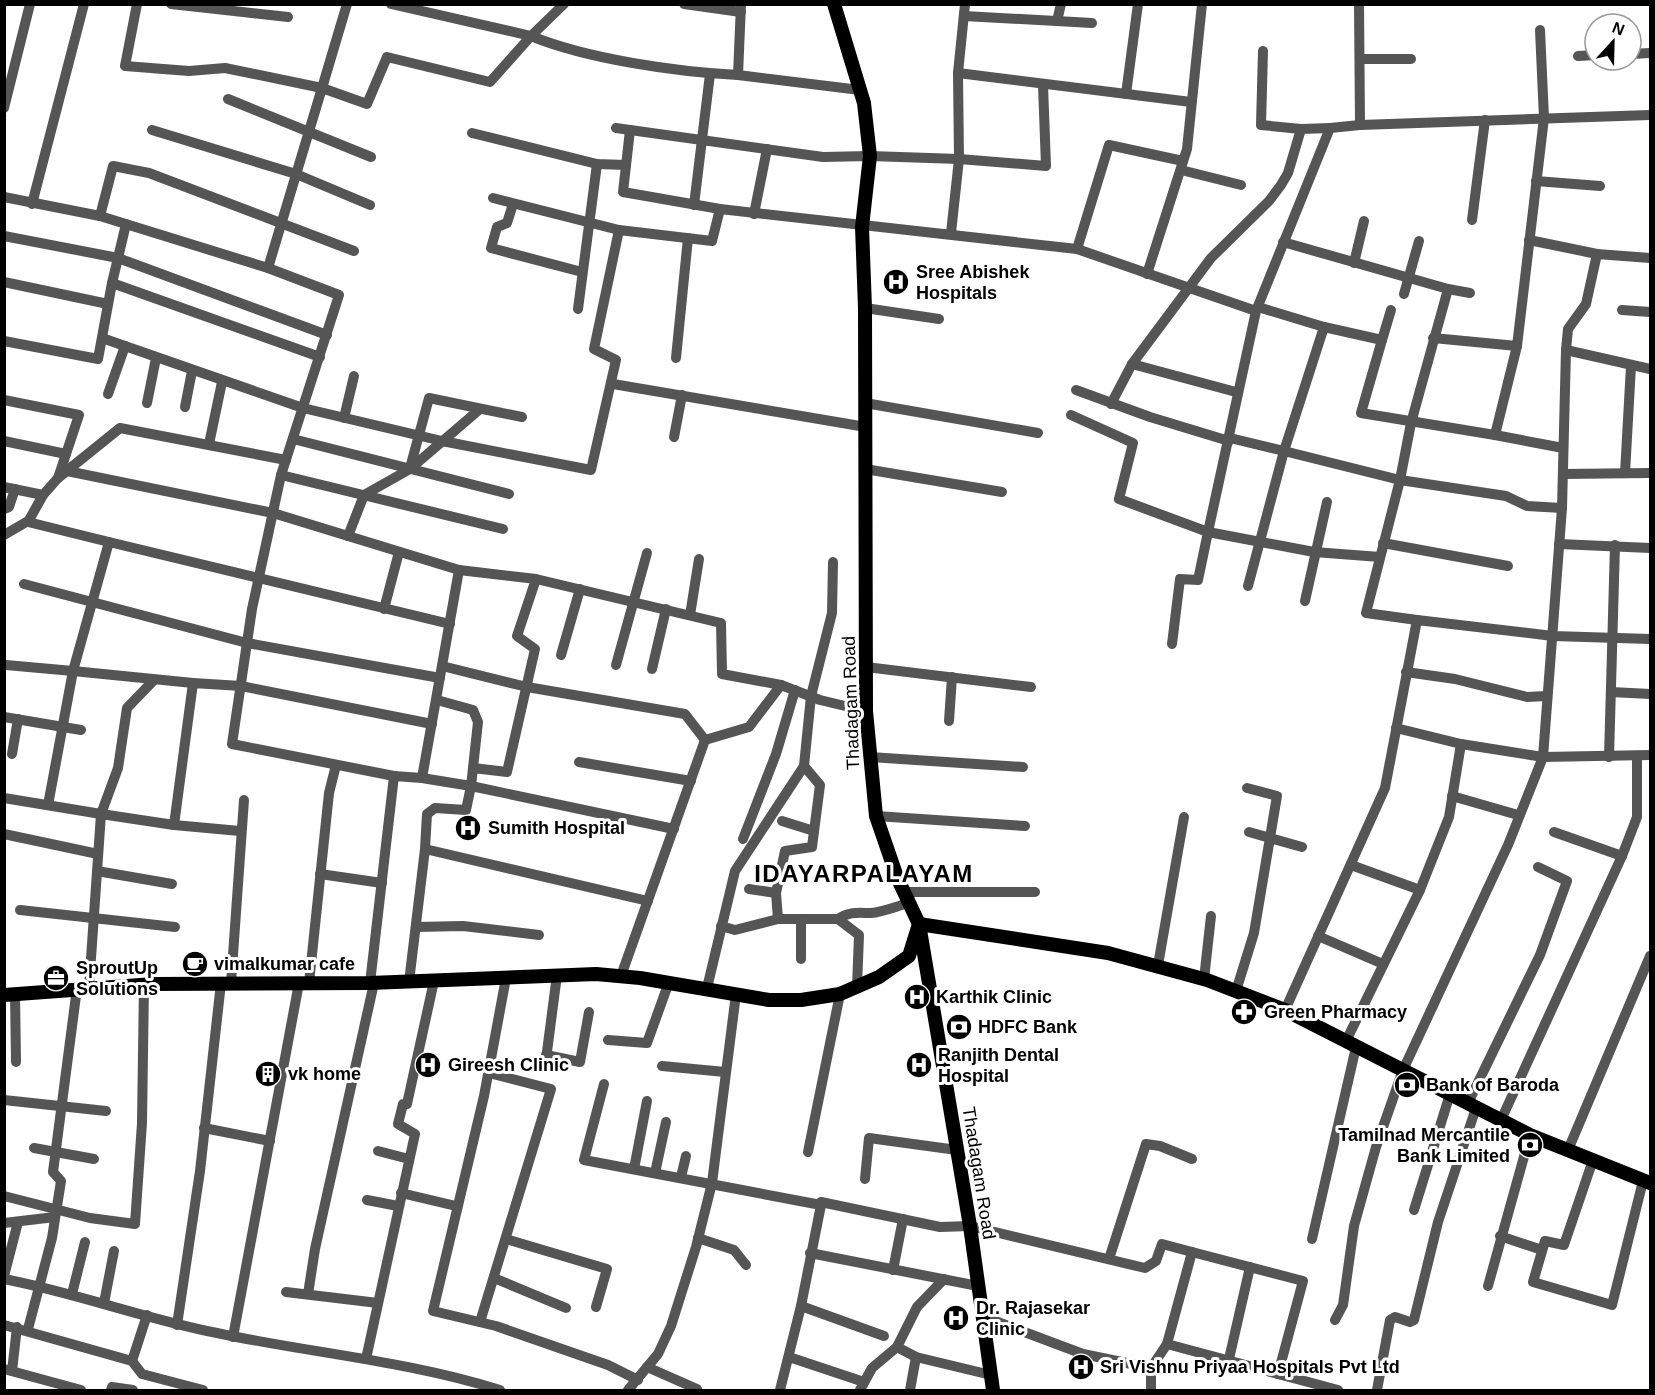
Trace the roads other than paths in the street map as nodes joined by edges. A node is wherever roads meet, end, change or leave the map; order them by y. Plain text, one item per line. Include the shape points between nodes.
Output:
1 (30, 4) edge
2 (84, 4) edge
3 (137, 4) edge
4 (171, 4) edge
5 (347, 4) edge
6 (391, 4) edge
7 (564, 4) edge
8 (684, 4) edge
9 (834, 4) edge
10 (1061, 4) edge
11 (1138, 4) edge
12 (1202, 4) edge
13 (1359, 4) edge
14 (238, 8) edge
15 (741, 8) edge
16 (965, 10) edge
17 (288, 17) dead end
18 (1057, 21) junction
19 (1092, 23) dead end
20 (1540, 30) dead end
21 (531, 36) junction
22 (1263, 51) dead end
23 (1578, 56) dead end
24 (1583, 56) edge
25 (1360, 59) junction
26 (1411, 59) dead end
27 (958, 73) junction
28 (710, 74) junction
29 (738, 75) junction
30 (1043, 85) junction
31 (322, 88) junction
32 (860, 90) junction
33 (1126, 94) junction
34 (228, 99) dead end
35 (1191, 102) junction
36 (4, 108) edge
37 (1650, 115) edge
38 (1544, 118) junction
39 (1485, 120) junction
40 (1360, 125) junction
41 (616, 128) dead end
42 (1330, 128) junction
43 (1301, 129) junction
44 (152, 130) dead end
45 (630, 130) junction
46 (308, 133) junction
47 (472, 133) dead end
48 (703, 142) junction
49 (767, 149) junction
50 (870, 156) junction
51 (371, 158) dead end
52 (959, 159) junction
53 (597, 164) junction
54 (626, 165) junction
55 (1182, 166) junction
56 (296, 174) junction
57 (1536, 181) junction
58 (1241, 185) dead end
59 (1600, 186) dead end
60 (4, 197) edge
61 (493, 198) dead end
62 (32, 204) junction
63 (513, 204) junction
64 (370, 205) dead end
65 (694, 205) junction
66 (720, 209) junction
67 (754, 213) junction
68 (100, 216) junction
69 (1472, 220) dead end
70 (1364, 221) dead end
71 (588, 223) junction
72 (126, 224) junction
73 (281, 224) junction
74 (862, 226) junction
75 (619, 230) junction
76 (951, 233) junction
77 (4, 237) edge
78 (688, 238) junction
79 (1529, 240) junction
80 (1419, 241) dead end
81 (1283, 242) junction
82 (1077, 249) junction
83 (354, 251) dead end
84 (1597, 254) junction
85 (118, 258) junction
86 (1650, 258) edge
87 (1354, 263) junction
88 (268, 268) junction
89 (582, 272) junction
90 (1147, 274) junction
91 (1408, 279) junction
92 (4, 282) edge
93 (112, 283) junction
94 (1190, 288) junction
95 (1449, 289) junction
96 (1470, 293) dead end
97 (1404, 294) dead end
98 (108, 304) junction
99 (865, 308) junction
100 (578, 309) dead end
101 (1257, 309) junction
102 (1391, 310) dead end
103 (1622, 310) dead end
104 (1650, 312) edge
105 (939, 319) dead end
106 (1324, 327) junction
107 (327, 335) junction
108 (102, 338) junction
109 (1433, 338) junction
110 (1382, 340) junction
111 (4, 341) edge
112 (125, 346) junction
113 (1517, 346) junction
114 (1566, 350) junction
115 (320, 357) junction
116 (156, 358) junction
117 (676, 358) dead end
118 (1132, 364) junction
119 (1631, 366) junction
120 (1650, 369) edge
121 (192, 371) junction
122 (354, 376) dead end
123 (222, 382) junction
124 (613, 384) junction
125 (1076, 390) dead end
126 (1236, 392) junction
127 (108, 394) dead end
128 (682, 395) junction
129 (4, 400) edge
130 (147, 403) dead end
131 (866, 404) junction
132 (1111, 404) junction
133 (185, 407) dead end
134 (303, 408) junction
135 (480, 409) junction
136 (1071, 415) dead end
137 (522, 417) dead end
138 (344, 418) junction
139 (1411, 423) junction
140 (866, 427) junction
141 (1038, 434) dead end
142 (1495, 435) junction
143 (419, 436) junction
144 (674, 436) dead end
145 (293, 439) junction
146 (1230, 439) junction
147 (4, 441) edge
148 (442, 441) junction
149 (209, 444) junction
150 (1563, 448) junction
151 (1284, 451) junction
152 (66, 454) junction
153 (286, 460) junction
154 (410, 469) junction
155 (865, 469) junction
156 (67, 471) junction
157 (1625, 472) junction
158 (1650, 473) edge
159 (1563, 474) junction
160 (281, 475) junction
161 (58, 478) junction
162 (1400, 480) junction
163 (10, 488) edge
164 (1002, 492) dead end
165 (509, 494) dead end
166 (43, 495) junction
167 (364, 495) junction
168 (1327, 502) dead end
169 (1562, 508) junction
170 (4, 509) edge
171 (273, 513) junction
172 (28, 521) junction
173 (503, 529) dead end
174 (7, 531) edge
175 (1208, 532) junction
176 (348, 536) junction
177 (1258, 541) junction
178 (109, 542) junction
179 (1383, 543) junction
180 (1559, 544) junction
181 (1615, 545) junction
182 (1650, 548) edge
183 (399, 552) junction
184 (1314, 552) junction
185 (647, 553) dead end
186 (1380, 556) junction
187 (699, 559) dead end
188 (833, 562) dead end
189 (1508, 566) dead end
190 (459, 570) junction
191 (259, 578) junction
192 (536, 579) junction
193 (24, 584) dead end
194 (1248, 586) dead end
195 (580, 589) junction
196 (633, 602) junction
197 (1305, 602) dead end
198 (94, 603) junction
199 (384, 609) junction
200 (666, 609) junction
201 (690, 615) junction
202 (1417, 620) junction
203 (450, 624) junction
204 (1552, 636) junction
205 (1612, 639) junction
206 (1650, 639) edge
207 (247, 642) junction
208 (1172, 644) dead end
209 (561, 654) dead end
210 (6, 665) edge
211 (616, 665) dead end
212 (442, 666) junction
213 (866, 667) junction
214 (652, 669) dead end
215 (73, 671) junction
216 (1406, 672) junction
217 (952, 677) junction
218 (440, 678) junction
219 (154, 680) junction
220 (194, 683) junction
221 (781, 685) junction
222 (241, 686) junction
223 (527, 687) junction
224 (1031, 687) dead end
225 (795, 690) junction
226 (1611, 692) junction
227 (1650, 694) edge
228 (811, 696) junction
229 (1547, 696) junction
230 (437, 700) junction
231 (866, 711) junction
232 (4, 717) edge
233 (18, 719) junction
234 (949, 721) dead end
235 (432, 724) junction
236 (63, 728) junction
237 (1396, 728) junction
238 (81, 730) dead end
239 (705, 740) junction
240 (10, 741) edge
241 (1461, 744) junction
242 (12, 754) dead end
243 (1650, 755) edge
244 (1637, 756) junction
245 (870, 757) junction
246 (1544, 757) junction
247 (1609, 757) junction
248 (579, 762) dead end
249 (336, 765) junction
250 (804, 766) junction
251 (1023, 766) dead end
252 (473, 768) junction
253 (394, 776) junction
254 (422, 778) junction
255 (691, 781) junction
256 (471, 786) junction
257 (1247, 788) dead end
258 (1452, 796) junction
259 (4, 798) edge
260 (244, 800) dead end
261 (48, 805) junction
262 (101, 813) junction
263 (1518, 815) junction
264 (876, 816) junction
265 (1184, 817) dead end
266 (782, 821) dead end
267 (174, 825) junction
268 (1026, 826) dead end
269 (674, 829) junction
270 (240, 831) junction
271 (814, 831) junction
272 (1249, 832) dead end
273 (1554, 832) dead end
274 (4, 834) edge
275 (1270, 838) junction
276 (743, 839) dead end
277 (1302, 847) dead end
278 (425, 849) junction
279 (98, 854) junction
280 (1622, 856) junction
281 (1351, 865) junction
282 (1538, 867) dead end
283 (97, 871) junction
284 (320, 874) junction
285 (382, 883) junction
286 (172, 884) dead end
287 (749, 889) dead end
288 (1420, 890) junction
289 (1035, 892) dead end
290 (776, 893) junction
291 (907, 898) junction
292 (648, 901) junction
293 (20, 909) dead end
294 (1211, 916) dead end
295 (94, 918) junction
296 (778, 919) junction
297 (801, 919) junction
298 (838, 919) junction
299 (919, 924) junction
300 (721, 926) junction
301 (175, 927) dead end
302 (416, 927) junction
303 (539, 935) dead end
304 (1318, 936) junction
305 (1650, 956) edge
306 (801, 959) dead end
307 (1383, 964) junction
308 (1158, 965) junction
309 (557, 975) junction
310 (621, 976) junction
311 (506, 978) junction
312 (1204, 979) junction
313 (434, 981) junction
314 (409, 982) junction
315 (669, 982) junction
316 (226, 983) junction
317 (304, 983) junction
318 (372, 983) junction
319 (144, 984) junction
320 (857, 987) junction
321 (83, 988) junction
322 (707, 988) junction
323 (1236, 992) junction
324 (736, 994) junction
325 (840, 994) junction
326 (10, 995) edge
327 (1285, 1010) junction
328 (589, 1012) dead end
329 (608, 1040) dead end
330 (1351, 1044) junction
331 (546, 1056) junction
332 (16, 1062) dead end
333 (662, 1065) dead end
334 (545, 1068) dead end
335 (1403, 1070) junction
336 (725, 1072) junction
337 (489, 1073) junction
338 (604, 1084) dead end
339 (1450, 1094) junction
340 (4, 1100) edge
341 (647, 1101) dead end
342 (1472, 1105) junction
343 (62, 1106) junction
344 (106, 1111) dead end
345 (1501, 1120) junction
346 (666, 1122) dead end
347 (204, 1128) junction
348 (1530, 1135) junction
349 (270, 1141) junction
350 (34, 1148) dead end
351 (957, 1150) junction
352 (1568, 1150) junction
353 (378, 1151) dead end
354 (56, 1152) junction
355 (808, 1152) dead end
356 (687, 1156) dead end
357 (94, 1159) dead end
358 (409, 1159) junction
359 (1192, 1159) dead end
360 (1593, 1160) junction
361 (634, 1169) junction
362 (655, 1173) junction
363 (681, 1177) junction
364 (865, 1179) dead end
365 (1647, 1182) edge
366 (712, 1183) junction
367 (401, 1193) junction
368 (4, 1196) edge
369 (367, 1200) dead end
370 (821, 1205) junction
371 (398, 1206) junction
372 (456, 1206) junction
373 (1414, 1210) dead end
374 (56, 1213) junction
375 (903, 1219) junction
376 (18, 1222) junction
377 (4, 1223) edge
378 (970, 1226) junction
379 (1500, 1236) junction
380 (699, 1238) junction
381 (506, 1239) junction
382 (1312, 1239) dead end
383 (85, 1242) dead end
384 (1542, 1250) junction
385 (114, 1251) dead end
386 (1192, 1252) junction
387 (810, 1253) junction
388 (1109, 1259) junction
389 (746, 1264) dead end
390 (1250, 1267) junction
391 (893, 1270) junction
392 (4, 1277) edge
393 (494, 1278) junction
394 (944, 1279) junction
395 (39, 1286) junction
396 (978, 1286) junction
397 (1488, 1286) dead end
398 (286, 1292) dead end
399 (72, 1294) junction
400 (308, 1294) junction
401 (104, 1303) junction
402 (378, 1303) junction
403 (801, 1306) junction
404 (596, 1307) dead end
405 (566, 1308) dead end
406 (147, 1316) junction
407 (982, 1316) junction
408 (1335, 1320) dead end
409 (480, 1322) junction
410 (4, 1325) edge
411 (177, 1325) junction
412 (23, 1328) junction
413 (884, 1336) dead end
414 (233, 1337) junction
415 (1167, 1344) junction
416 (897, 1347) junction
417 (789, 1357) junction
418 (916, 1357) junction
419 (366, 1359) junction
420 (1228, 1359) junction
421 (132, 1361) junction
422 (647, 1367) junction
423 (1151, 1368) junction
424 (8, 1370) edge
425 (142, 1374) junction
426 (1278, 1374) junction
427 (991, 1375) junction
428 (638, 1380) junction
429 (862, 1386) edge
430 (697, 1389) edge
431 (81, 1390) edge
432 (111, 1390) edge
433 (133, 1390) edge
434 (138, 1390) edge
435 (203, 1390) edge
436 (500, 1390) edge
437 (628, 1390) edge
438 (780, 1390) edge
439 (910, 1390) edge
440 (993, 1390) edge
441 (1151, 1390) edge
442 (1338, 1390) edge
443 (1377, 1390) edge

1 - 36 street
2 - 62 street
3 - 31 street via 125,66 189,71 225,68
4 - 14 street
5 - 31 street
6 - 21 street
7 - 21 street
8 - 15 street
9 - 32 main road, Thadagam Road
10 - 18 street
11 - 33 street
12 - 35 street
13 - 25 street
14 - 17 street
15 - 29 street
16 - 18 street
16 - 27 street
18 - 19 street
20 - 38 street
21 - 28 street via 562,48
21 - 31 street via 490,82 387,57 367,104
22 - 43 street via 1261,125
23 - 24 street
25 - 26 street
25 - 40 street
27 - 30 street
27 - 52 street
28 - 29 street
28 - 48 street
29 - 32 street
30 - 33 street
30 - 52 street via 1046,166
31 - 46 street
32 - 50 main road, Thadagam Road
33 - 35 street
34 - 46 street
35 - 55 street
37 - 38 street
38 - 39 street
38 - 57 street
39 - 40 street
39 - 69 street
40 - 42 street
41 - 45 street
42 - 43 street
42 - 81 street
43 - 94 street via 1281,185 1211,258
44 - 56 street
45 - 48 street
45 - 54 street
46 - 51 street
46 - 56 street
47 - 53 street
48 - 49 street
48 - 65 street
49 - 50 street via 823,157
49 - 67 street
50 - 52 street
50 - 74 main road, Thadagam Road
52 - 76 street
53 - 54 street
53 - 71 street
54 - 65 street via 623,192
55 - 58 street
55 - 82 street via 1109,145
55 - 90 street
56 - 64 street
56 - 73 street
57 - 59 street
57 - 79 street
60 - 62 street
61 - 63 street
62 - 68 street
63 - 71 street
63 - 89 street via 507,223 497,227 491,248
65 - 66 street
66 - 67 street
66 - 78 street via 712,242
67 - 74 street
68 - 72 street
68 - 73 street via 112,166 149,173
70 - 87 street
71 - 75 street
71 - 89 street
72 - 85 street
72 - 88 street
73 - 83 street
73 - 88 street
74 - 76 street
74 - 99 main road, Thadagam Road
75 - 78 street
75 - 124 street via 594,349 616,360
76 - 82 street
77 - 85 street
78 - 117 street
79 - 84 street
79 - 113 street
80 - 91 street
81 - 87 street
81 - 101 street
82 - 90 street
84 - 86 street
84 - 114 street via 1586,304 1568,329
85 - 93 street
85 - 107 street
87 - 91 street
88 - 107 street via 339,295
89 - 100 street
90 - 94 street
91 - 95 street
91 - 97 street
92 - 98 street
93 - 98 street
93 - 115 street
94 - 101 street
94 - 118 street
95 - 96 street
95 - 109 street
98 - 108 street
99 - 105 street
99 - 131 main road, Thadagam Road
101 - 106 street
101 - 126 street
102 - 110 street
103 - 104 street
106 - 110 street
106 - 151 street
107 - 115 street
108 - 111 street via 98,359
108 - 112 street
109 - 113 street
109 - 139 street
110 - 139 street via 1361,413
112 - 116 street
112 - 127 street
113 - 142 street
114 - 119 street
114 - 150 street
115 - 134 street
116 - 121 street
116 - 130 street
118 - 126 street
118 - 132 street
119 - 120 street
119 - 157 street
121 - 123 street
121 - 133 street
122 - 138 street
123 - 134 street
123 - 149 street
124 - 128 street
124 - 148 street via 591,470
125 - 132 street
126 - 146 street
128 - 140 street
128 - 144 street
129 - 152 street via 79,415
131 - 140 main road, Thadagam Road
131 - 141 street
132 - 146 street
134 - 138 street
134 - 145 street
135 - 137 street
135 - 143 street via 429,398
135 - 148 street
136 - 175 street via 1133,443 1119,499
138 - 143 street
139 - 142 street
139 - 162 street
140 - 155 main road, Thadagam Road
142 - 150 street
143 - 148 street
143 - 154 street
145 - 153 street
145 - 154 street
146 - 151 street
146 - 175 street
147 - 152 street
148 - 154 street
149 - 153 street
149 - 156 street via 120,428
150 - 159 street
151 - 162 street
151 - 177 street
152 - 161 street
153 - 160 street
154 - 165 street
154 - 167 street
155 - 164 street
155 - 213 main road, Thadagam Road
156 - 161 street
156 - 171 street
157 - 158 street
157 - 159 street
159 - 169 street
160 - 167 street
160 - 171 street
161 - 166 street
162 - 169 street via 1506,496 1527,506
162 - 179 street
163 - 166 street
163 - 170 street via 9,507
166 - 172 street
167 - 173 street
167 - 176 street
168 - 184 street
169 - 180 street
171 - 176 street
171 - 191 street
172 - 174 street
172 - 178 street
175 - 177 street
175 - 208 street via 1198,580 1180,579
176 - 183 street
177 - 184 street
177 - 194 street
178 - 191 street
178 - 198 street
179 - 186 street
179 - 189 street
180 - 181 street
180 - 204 street
181 - 182 street
181 - 205 street
183 - 190 street
183 - 199 street
184 - 186 street
184 - 197 street
185 - 196 street
186 - 202 street via 1366,613
187 - 201 street
188 - 228 street via 832,613
190 - 192 street
190 - 203 street
191 - 199 street
191 - 207 street
192 - 195 street
192 - 223 street via 517,636 535,649
193 - 198 street
195 - 196 street
195 - 209 street
196 - 200 street
196 - 211 street
198 - 207 street
198 - 215 street
199 - 203 street
200 - 201 street
200 - 214 street
201 - 221 street via 721,623 722,674
202 - 204 street
202 - 216 street
203 - 212 street
204 - 205 street
204 - 229 street
205 - 206 street
205 - 226 street
207 - 218 street
207 - 222 street
210 - 215 street
212 - 218 street
212 - 223 street
213 - 217 street
213 - 231 main road, Thadagam Road
215 - 219 street
215 - 236 street
216 - 229 street via 1455,679 1527,697
216 - 237 street
217 - 224 street
217 - 234 street
218 - 230 street
219 - 220 street
219 - 262 street via 127,708 118,768
220 - 222 street
220 - 267 street
221 - 225 street
221 - 239 street via 750,727
222 - 235 street
222 - 249 street via 232,744
223 - 239 street via 685,714
223 - 252 street via 507,772
225 - 228 street
225 - 276 street via 776,754
226 - 227 street
226 - 247 street
228 - 231 street
228 - 250 street
229 - 246 street
230 - 235 street
230 - 252 street via 473,710 478,722
231 - 245 main road, Thadagam Road
232 - 233 street
233 - 236 street
233 - 240 street
235 - 254 street
236 - 238 street
236 - 261 street
237 - 241 street
237 - 281 street via 1385,788
239 - 255 street
240 - 242 street
241 - 246 street
241 - 258 street
243 - 244 street
244 - 247 street
244 - 280 street via 1637,817
245 - 251 street
245 - 264 main road, Thadagam Road
246 - 247 street
246 - 263 street
248 - 255 street
249 - 253 street
249 - 284 street
250 - 271 street via 820,785
250 - 300 street via 735,871
252 - 256 street
253 - 254 street
253 - 285 street
254 - 256 street
255 - 269 street
256 - 269 street
256 - 278 street via 466,810 435,808 427,814
257 - 275 street via 1277,796
258 - 263 street
258 - 288 street via 1449,817
259 - 261 street
260 - 270 street
261 - 262 street
262 - 267 street
262 - 279 street
263 - 335 street via 1508,845
264 - 268 street
264 - 291 main road, Thadagam Road
265 - 308 street
266 - 271 street
267 - 270 street
269 - 292 street
270 - 316 street
271 - 290 street via 812,847 785,851
272 - 275 street
273 - 280 street
274 - 279 street
275 - 277 street
275 - 323 street via 1254,933
278 - 292 street
278 - 302 street
279 - 283 street
280 - 345 street
281 - 288 street
281 - 304 street
282 - 342 street via 1567,881 1540,955
283 - 286 street
283 - 295 street
284 - 285 street
284 - 317 street
285 - 318 street
287 - 290 street
288 - 307 street
289 - 291 street
290 - 296 street
291 - 298 street via 869,913 844,914
291 - 299 main road, Thadagam Road
292 - 310 street
293 - 295 street
294 - 312 street
295 - 301 street
295 - 321 street
296 - 297 street
296 - 300 street via 735,930
297 - 298 street
297 - 306 street
298 - 320 street via 859,935
299 - 308 main road via 1037,940
299 - 320 main road via 909,956
299 - 351 main road, Thadagam Road
300 - 322 street
302 - 303 street via 463,926
302 - 314 street
304 - 307 street
304 - 327 street
305 - 352 street
307 - 330 street
308 - 312 main road
309 - 310 main road
309 - 311 main road
309 - 331 street
310 - 315 main road
311 - 313 main road
311 - 337 street
312 - 323 main road
313 - 314 main road
313 - 358 street via 407,1104 403,1104 398,1124 415,1134
314 - 318 main road
315 - 322 main road
315 - 329 street via 646,1043
316 - 317 main road
316 - 319 main road
316 - 347 street
317 - 318 main road
317 - 349 street
318 - 400 street
319 - 321 main road
319 - 374 street via 143,1113 135,1224
320 - 325 main road
321 - 326 main road
321 - 343 street
322 - 324 main road
323 - 327 main road
324 - 325 main road via 769,1000
324 - 336 street
325 - 355 street
326 - 332 street
327 - 330 main road
328 - 331 street via 580,1062
330 - 335 main road
330 - 382 street
331 - 334 street
333 - 336 street
335 - 339 main road
335 - 408 street via 1354,1226 1343,1305
336 - 366 street
337 - 372 street
337 - 381 street via 551,1089
338 - 361 street via 584,1160
339 - 342 main road
339 - 373 street
340 - 343 street
341 - 361 street
342 - 345 main road
342 - 443 street via 1414,1320 1390,1320
343 - 344 street
343 - 354 street
345 - 348 main road
346 - 362 street
347 - 349 street
347 - 411 street
348 - 352 main road
348 - 379 street
349 - 414 street
350 - 354 street
351 - 364 street via 869,1138
351 - 378 main road, Thadagam Road
352 - 360 main road
353 - 358 street
354 - 357 street
354 - 374 street via 53,1172 61,1181
356 - 363 street
358 - 367 street
359 - 388 street via 1146,1144
360 - 365 main road
360 - 384 street via 1564,1245 1545,1241
361 - 362 street
362 - 363 street
363 - 366 street
365 - 384 street via 1612,1305 1533,1282
366 - 370 street
366 - 380 street
367 - 371 street
367 - 372 street
368 - 374 street
369 - 371 street
370 - 375 street
370 - 387 street
371 - 402 street
372 - 409 street via 433,1311
374 - 376 street
374 - 395 street
375 - 378 street via 940,1227
375 - 391 street
376 - 377 street
376 - 392 street
378 - 388 street
378 - 396 main road, Thadagam Road
379 - 384 street
379 - 397 street
380 - 389 street via 734,1250
380 - 422 street via 671,1326
381 - 393 street
381 - 404 street via 607,1269
383 - 399 street
385 - 401 street
386 - 388 street via 1162,1244 1156,1261 1145,1268
386 - 390 street
386 - 415 street
387 - 391 street
387 - 403 street
390 - 420 street
390 - 426 street via 1303,1281
391 - 394 street
392 - 395 street
393 - 405 street
393 - 409 street
394 - 396 street
394 - 416 street via 917,1307
395 - 399 street
395 - 412 street
396 - 407 main road, Thadagam Road
398 - 400 street
399 - 401 street
400 - 402 street
401 - 406 street
402 - 419 street
403 - 413 street
403 - 417 street
406 - 411 street
406 - 421 street
407 - 423 street via 1083,1354
407 - 427 main road, Thadagam Road
409 - 428 street via 608,1365
410 - 412 street
411 - 414 street
412 - 421 street
412 - 424 street
414 - 419 street
415 - 420 street
415 - 423 street
416 - 418 street
416 - 429 street via 872,1368
417 - 429 street
417 - 438 street
418 - 427 street
418 - 439 street
419 - 436 street
420 - 426 street
421 - 425 street
422 - 428 street
422 - 430 street
423 - 441 street
424 - 431 street
425 - 434 street
425 - 435 street
426 - 442 street
427 - 440 main road, Thadagam Road
428 - 437 street
432 - 433 street

